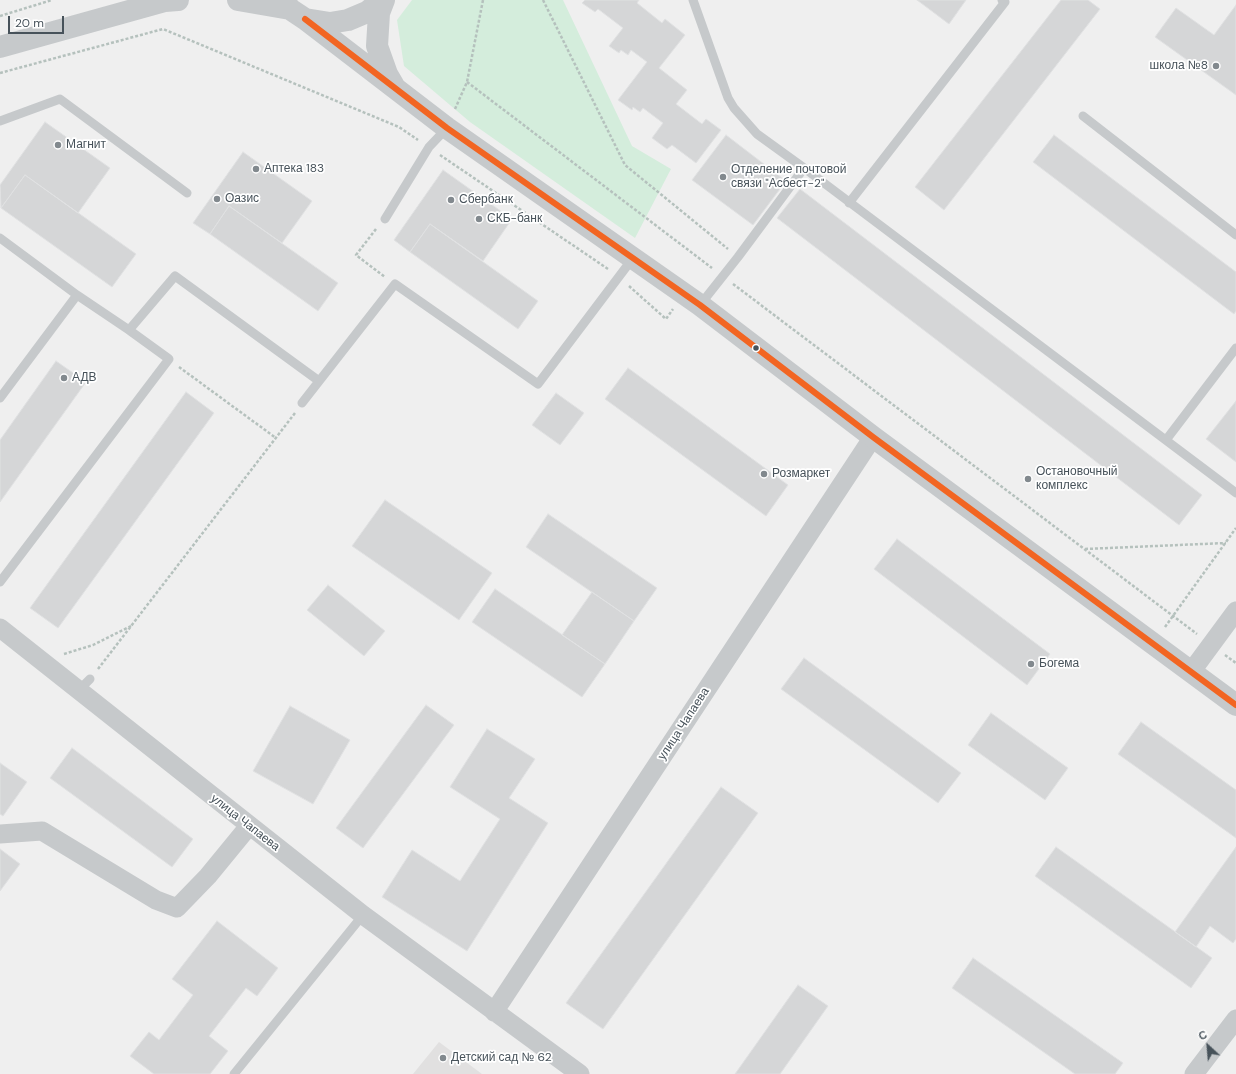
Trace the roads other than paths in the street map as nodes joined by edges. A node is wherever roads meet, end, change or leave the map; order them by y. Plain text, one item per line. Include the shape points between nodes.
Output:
1 (170, 0) edge
2 (238, 0) edge
3 (383, 0) edge
4 (693, 0) edge
5 (1002, 0) edge
6 (293, 9) edge
7 (0, 47) edge
8 (397, 90) junction
9 (1083, 116) dead end
10 (0, 121) edge
11 (447, 128) junction
12 (804, 168) junction
13 (187, 193) dead end
14 (849, 203) junction
15 (385, 219) road end
16 (1236, 235) edge
17 (0, 238) edge
18 (633, 258) junction
19 (77, 295) junction
20 (692, 300) junction
21 (129, 330) junction
22 (1236, 348) edge
23 (319, 381) junction
24 (0, 398) edge
25 (302, 403) road end
26 (873, 437) junction
27 (1166, 440) junction
28 (1236, 493) edge
29 (0, 582) edge
30 (1236, 611) edge
31 (0, 628) edge
32 (1191, 672) junction
33 (1236, 705) edge
34 (249, 826) junction
35 (0, 834) edge
36 (363, 915) junction
37 (494, 1012) junction
38 (1236, 1019) edge
39 (234, 1074) edge
40 (580, 1074) edge
41 (1194, 1074) edge

1 - 7 street
2 - 6 street
3 - 6 street via 367,12 348,20 330,23
3 - 8 street via 379,13 377,46 387,74
4 - 12 lane via 728,98 734,108 757,134
5 - 14 lane via 1004,2
6 - 8 street
8 - 11 street
9 - 16 lane
10 - 13 lane via 60,99
11 - 15 lane via 429,147
11 - 18 street
12 - 14 lane
12 - 20 lane via 723,276
14 - 27 lane
17 - 19 lane
18 - 20 street
18 - 23 lane via 538,384 395,284
19 - 21 lane
19 - 24 lane
20 - 26 street
21 - 23 lane via 175,276
21 - 29 lane via 169,359
22 - 27 lane
23 - 25 lane
26 - 32 street
26 - 37 street, улица Чапаева
27 - 28 lane
30 - 32 street
31 - 34 street, улица Чапаева via 86,687
32 - 33 street
34 - 35 street via 208,876 177,908 156,900 42,831
34 - 36 street, улица Чапаева
36 - 37 street, улица Чапаева
36 - 39 lane
37 - 40 street, улица Чапаева
38 - 41 street

